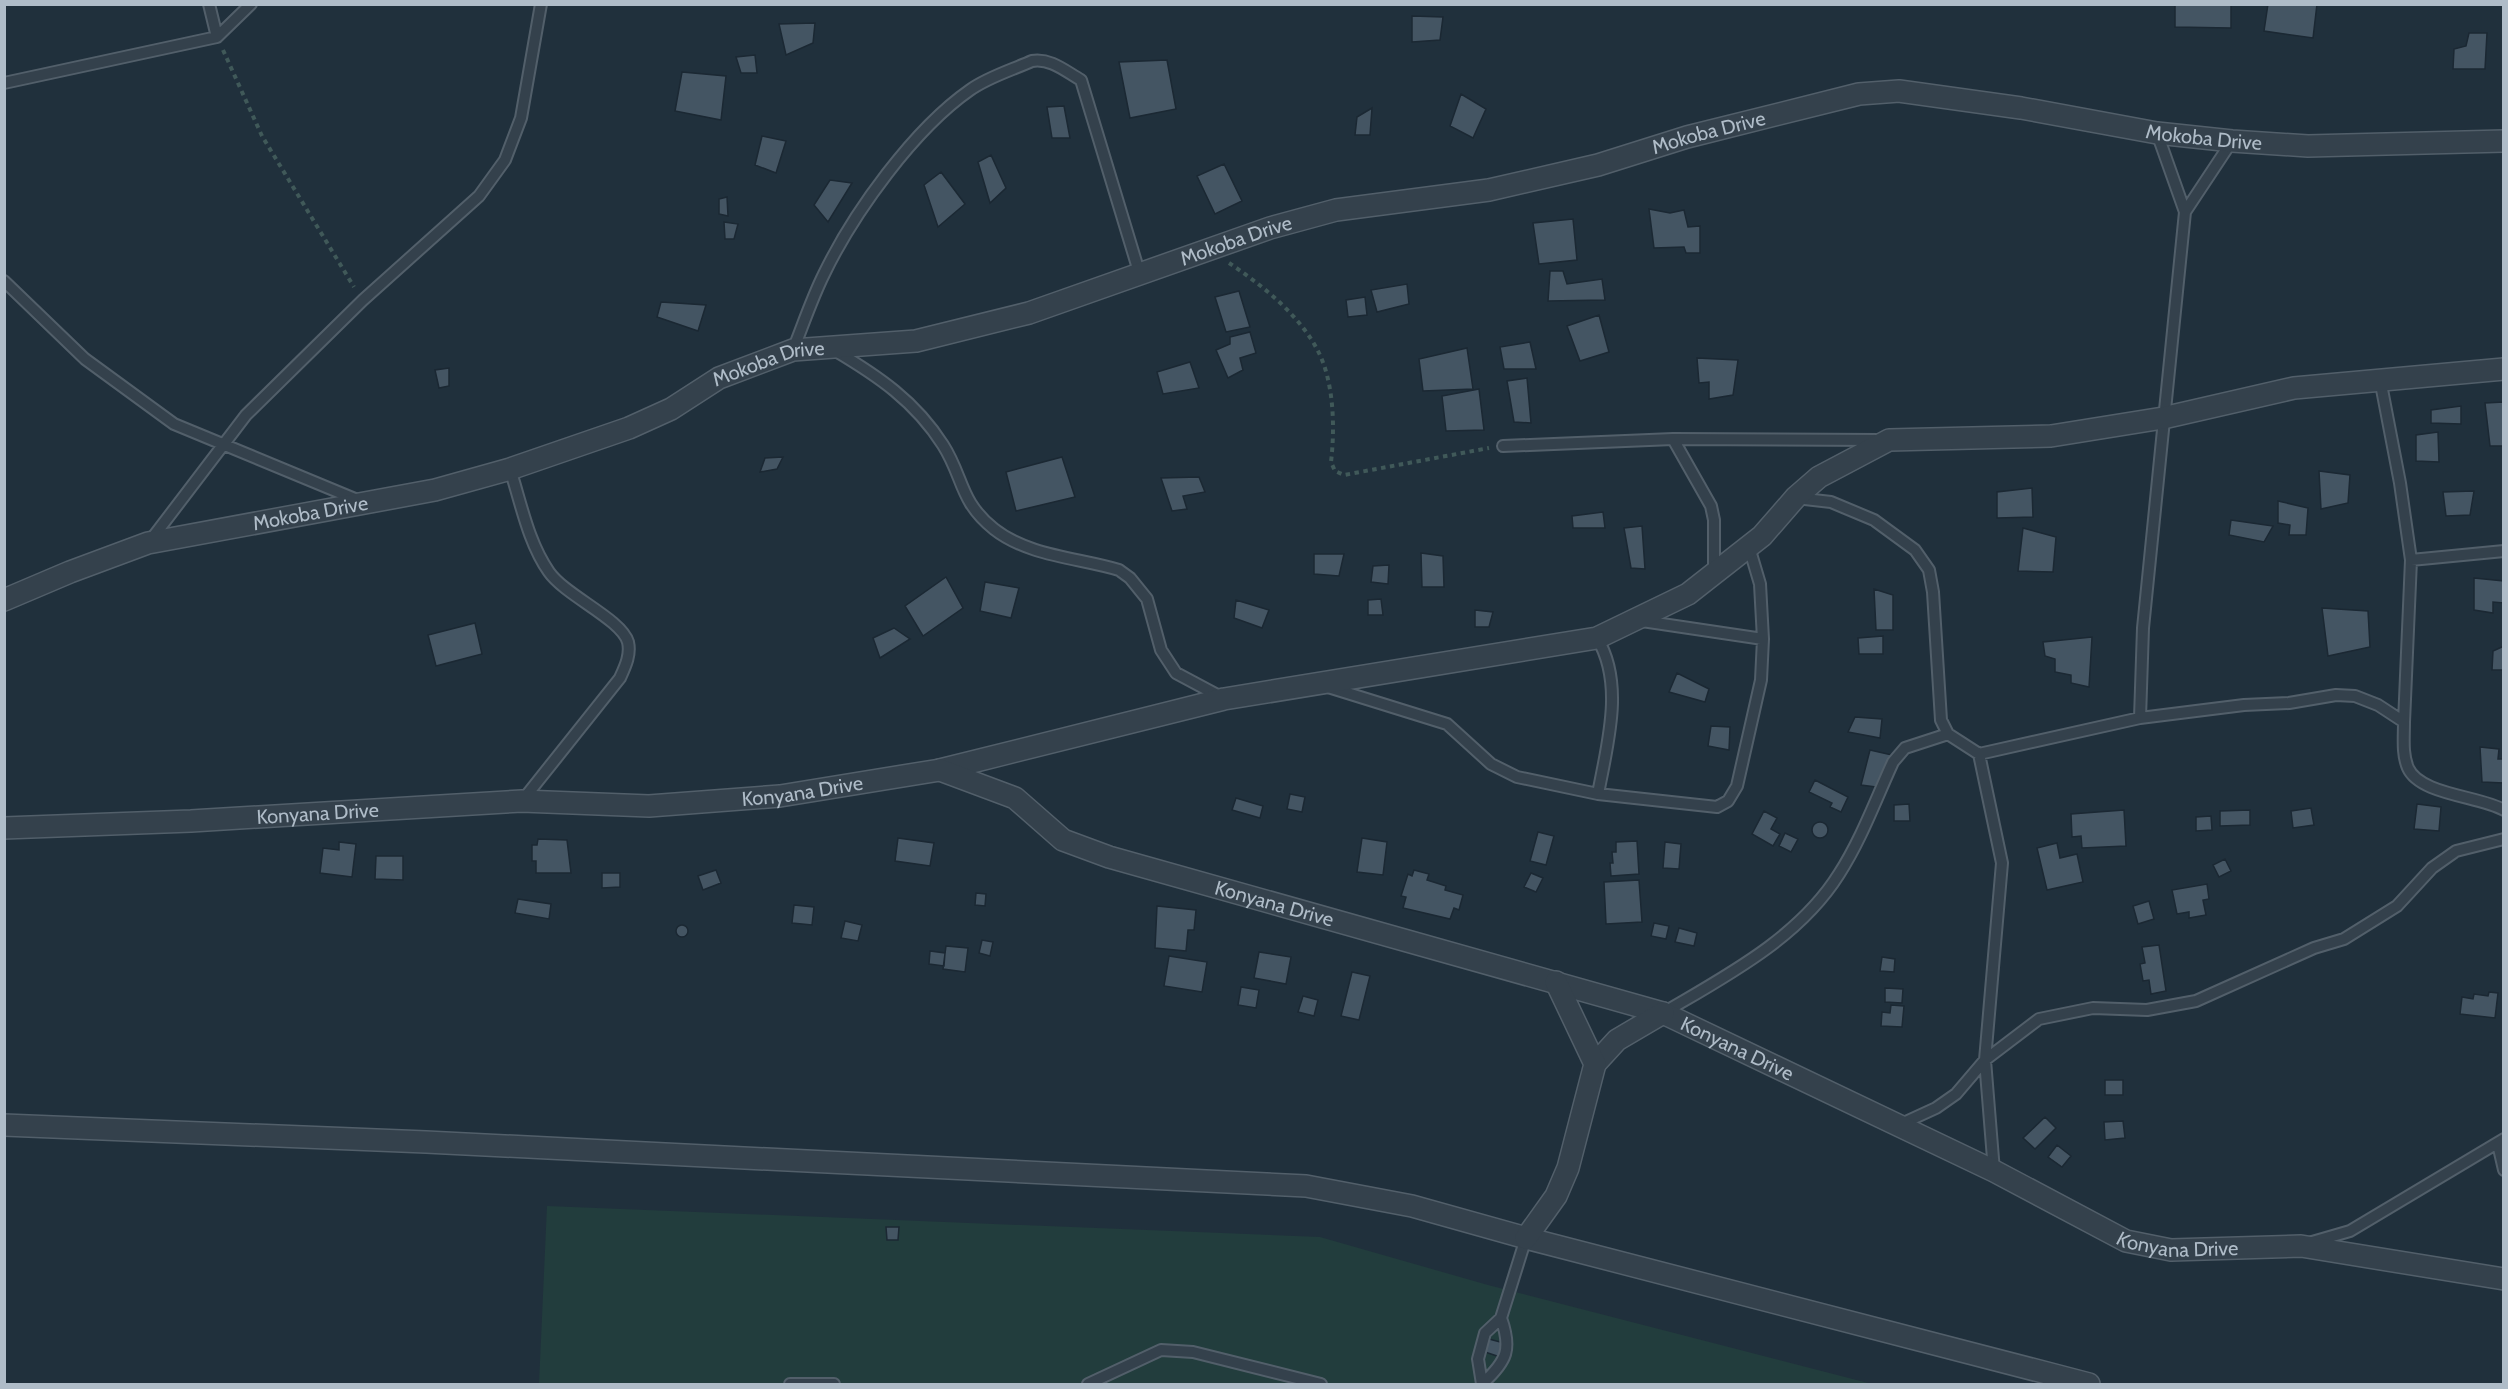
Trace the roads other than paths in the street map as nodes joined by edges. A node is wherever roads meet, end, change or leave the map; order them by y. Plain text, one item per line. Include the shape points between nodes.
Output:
1 (209, 4) edge
2 (251, 4) edge
3 (541, 4) edge
4 (217, 37) junction
5 (4, 83) edge
6 (2157, 133) junction
7 (2232, 141) junction
8 (2504, 141) edge
9 (2185, 212) junction
10 (1140, 275) junction
11 (4, 281) edge
12 (828, 347) junction
13 (793, 350) junction
14 (2504, 369) edge
15 (2380, 379) junction
16 (2163, 418) junction
17 (1673, 439) junction
18 (1889, 440) junction
19 (223, 442) junction
20 (1503, 446) road end
21 (510, 469) junction
22 (1796, 498) junction
23 (366, 503) junction
24 (148, 543) junction
25 (1749, 547) junction
26 (2504, 551) edge
27 (2410, 560) junction
28 (1714, 574) junction
29 (4, 600) edge
30 (1638, 620) junction
31 (1597, 638) junction
32 (1763, 639) junction
33 (1316, 683) junction
34 (1224, 699) junction
35 (2140, 718) junction
36 (2404, 722) junction
37 (1948, 735) junction
38 (1979, 754) junction
39 (940, 770) junction
40 (1598, 794) junction
41 (522, 801) junction
42 (2504, 810) edge
43 (4, 828) edge
44 (2504, 839) edge
45 (1556, 982) junction
46 (1663, 1013) junction
47 (1985, 1060) junction
48 (1595, 1064) junction
49 (4, 1125) edge
50 (1897, 1126) junction
51 (2501, 1142) edge
52 (2504, 1170) edge
53 (1995, 1171) junction
54 (1526, 1238) junction
55 (2301, 1246) junction
56 (2504, 1279) edge
57 (1501, 1318) junction
58 (790, 1384) edge
59 (834, 1384) edge
60 (1088, 1384) edge
61 (1321, 1384) edge
62 (1483, 1384) edge
63 (2089, 1384) edge

1 - 4 lane
2 - 4 lane
3 - 19 lane via 521,118 505,160 479,196 363,300 246,414
4 - 5 lane
6 - 7 street, Mokoba Drive
6 - 9 lane
6 - 10 street, Mokoba Drive via 1899,91 1859,93 1687,137 1598,165 1489,190 1336,210 1270,228
7 - 8 street, Mokoba Drive via 2308,146
7 - 9 lane
9 - 16 lane
10 - 12 street, Mokoba Drive via 1029,313 916,341
10 - 13 lane via 1081,80 1053,63 1032,61 972,89 916,139 858,218 824,273
11 - 19 lane via 85,359 174,424
12 - 13 street, Mokoba Drive
12 - 34 lane via 869,371 912,404 944,446 969,506 994,530 1016,543 1119,570 1130,578 1147,599 1161,650 1176,672
13 - 21 street, Mokoba Drive via 719,378 671,409 629,428
14 - 15 street
15 - 16 street via 2294,388
15 - 27 lane
16 - 18 street via 2051,436
16 - 35 lane via 2143,628
17 - 18 lane
17 - 20 lane
17 - 28 lane via 1711,506
18 - 22 street via 1833,468
19 - 23 lane
19 - 24 lane
21 - 23 street, Mokoba Drive via 435,490
21 - 41 lane via 531,538 550,573 570,593 618,627 628,642 628,661 620,678
22 - 25 street
22 - 37 lane via 1831,502 1874,520 1915,550 1929,570 1939,710
23 - 24 street, Mokoba Drive
24 - 29 street, Mokoba Drive
25 - 28 street
25 - 32 lane via 1760,584
26 - 27 lane
27 - 36 lane
28 - 30 street via 1688,594
30 - 31 street
30 - 32 lane
31 - 33 street
31 - 40 lane via 1607,654 1612,678 1608,747
32 - 40 lane via 1761,680 1737,786 1728,801 1717,807
33 - 34 street
33 - 40 lane via 1447,724 1491,764 1517,777
34 - 39 street
35 - 36 lane via 2336,695 2355,696 2378,705
35 - 38 lane
36 - 42 lane via 2404,752 2409,770 2422,782
37 - 38 lane
37 - 46 lane via 1905,748 1893,762 1839,874 1806,916 1740,967
38 - 47 lane via 2002,863
39 - 41 street, Konyana Drive via 780,796 649,806
39 - 45 street, Konyana Drive via 1015,798 1064,840 1109,857
41 - 43 street, Konyana Drive
44 - 47 lane via 2456,851 2432,867 2397,906 2344,939 2314,948 2196,1001 2147,1010 2093,1008 2039,1019
45 - 46 street, Konyana Drive
45 - 48 street
46 - 48 street via 1617,1040
46 - 50 street, Konyana Drive
47 - 50 lane via 1956,1094
47 - 53 lane
48 - 54 street via 1568,1167 1556,1196
49 - 54 street via 1306,1186 1412,1206
50 - 53 street, Konyana Drive
51 - 52 lane
51 - 55 lane via 2350,1231
53 - 55 street, Konyana Drive via 2126,1241 2171,1250
54 - 57 lane
54 - 63 street
55 - 56 street, Konyana Drive
57 - 62 lane via 1485,1334 1478,1359
57 - 62 lane via 1508,1340 1506,1349 1501,1367
58 - 59 lane
60 - 61 lane via 1161,1350 1193,1352

